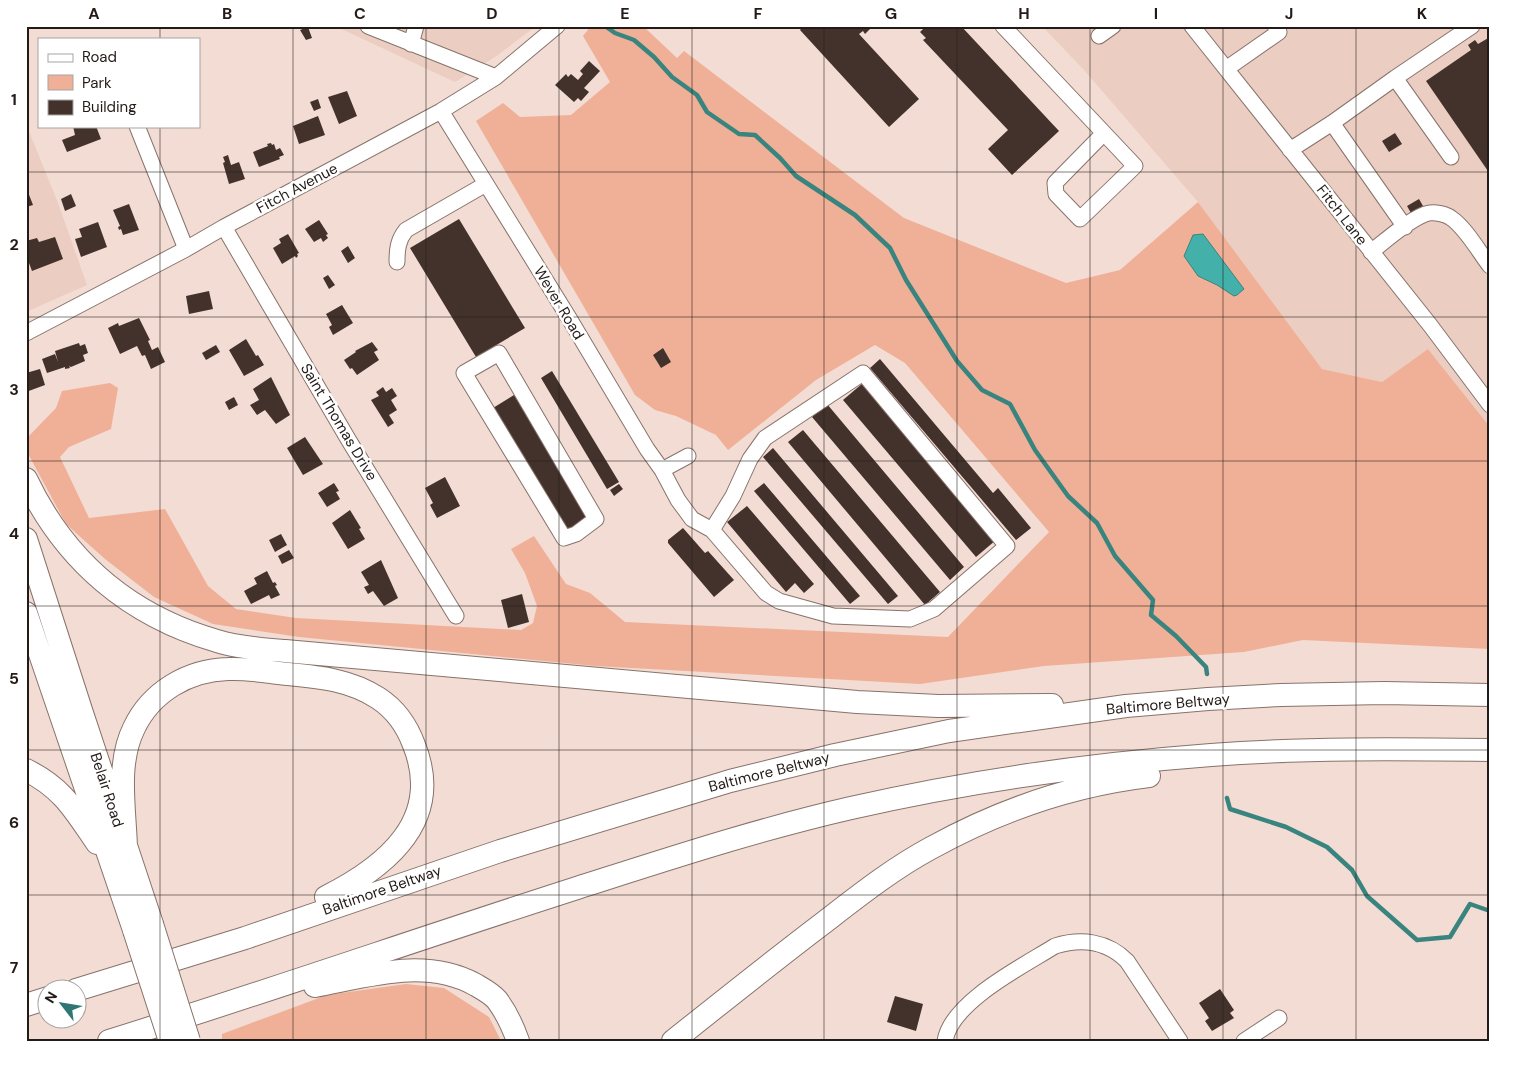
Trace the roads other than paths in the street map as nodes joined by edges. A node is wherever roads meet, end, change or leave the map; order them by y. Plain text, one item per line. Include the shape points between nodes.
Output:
1 (368, 26) edge
2 (416, 26) edge
3 (557, 26) edge
4 (1003, 26) edge
5 (1113, 26) edge
6 (1192, 26) edge
7 (1472, 26) edge
8 (1281, 28) edge
9 (1100, 36) dead end
10 (411, 44) junction
11 (1226, 69) junction
12 (496, 77) junction
13 (1394, 78) junction
14 (441, 111) junction
15 (1332, 124) junction
16 (138, 128) edge
17 (1104, 133) junction
18 (1290, 150) junction
19 (1450, 157) dead end
20 (486, 184) junction
21 (224, 227) junction
22 (1405, 227) junction
23 (186, 250) junction
24 (1371, 252) junction
25 (397, 262) dead end
26 (1490, 266) edge
27 (26, 333) edge
28 (464, 372) joint
29 (1490, 405) edge
30 (688, 456) dead end
31 (662, 470) junction
32 (26, 479) edge
33 (712, 530) junction
34 (26, 539) edge
35 (26, 613) edge
36 (456, 616) dead end
37 (1490, 695) edge
38 (1126, 706) junction
39 (1490, 750) edge
40 (1490, 757) edge
41 (26, 770) edge
42 (126, 848) junction
43 (113, 868) junction
44 (143, 927) junction
45 (244, 938) junction
46 (88, 986) edge
47 (240, 1000) junction
48 (38, 1001) edge
49 (26, 1005) edge
50 (1279, 1018) dead end
51 (109, 1041) edge
52 (170, 1041) edge
53 (188, 1041) edge
54 (518, 1041) edge
55 (673, 1041) edge
56 (945, 1041) edge
57 (1180, 1041) edge
58 (1244, 1041) edge

1 - 10 street
2 - 10 street
3 - 12 street, Fitch Avenue
4 - 17 street
5 - 9 street
6 - 11 street, Fitch Lane
7 - 13 street
8 - 11 street
10 - 12 street
11 - 18 street, Fitch Lane
12 - 14 street, Fitch Avenue
13 - 15 street
13 - 19 street
14 - 20 street, Wever Road
14 - 21 street, Fitch Avenue
15 - 18 street
15 - 22 street
16 - 23 street
17 - 17 street via 1135,166 1080,219 1056,194 1055,183
18 - 24 street, Fitch Lane
20 - 25 street via 406,230 397,247
20 - 31 street, Wever Road
21 - 23 street, Fitch Avenue
21 - 36 street, Saint Thomas Drive
22 - 24 street
22 - 26 street via 1429,213 1450,217
23 - 27 street, Fitch Avenue
24 - 29 street, Fitch Lane
28 - 28 street via 564,538 589,526 596,519 499,354
30 - 31 street
31 - 33 street, Wever Road via 692,519
32 - 38 highway via 59,534 100,579 149,613 219,642 285,651 857,702 938,706
33 - 33 street, Wever Road via 766,593 779,601 833,616 910,619 934,609 1007,546 863,372 765,438 750,459
34 - 42 highway, Belair Road
35 - 43 highway, Belair Road
37 - 38 highway, Baltimore Beltway via 1281,695
38 - 45 highway, Baltimore Beltway via 949,732 730,781 500,851
39 - 47 highway via 1279,751 1211,755 1039,774 851,808 729,841 511,909
40 - 55 highway via 1381,760 1174,773 1072,791 1015,809 930,848 893,871
41 - 43 highway via 44,779 71,805
42 - 44 highway, Belair Road
42 - 45 highway via 123,768 126,749 141,715 167,688 204,671 229,668 330,678 360,687 380,699 408,730 418,753 421,799 406,836 394,852 351,885
43 - 44 highway, Belair Road
44 - 52 highway, Belair Road, bridge
44 - 53 highway, Belair Road, bridge
45 - 46 highway, Baltimore Beltway
47 - 51 highway
47 - 54 highway via 380,973 427,970 466,980 496,999
48 - 49 highway
50 - 58 street
56 - 57 street via 951,1023 977,996 1055,946 1069,941 1096,943 1120,953 1134,969

